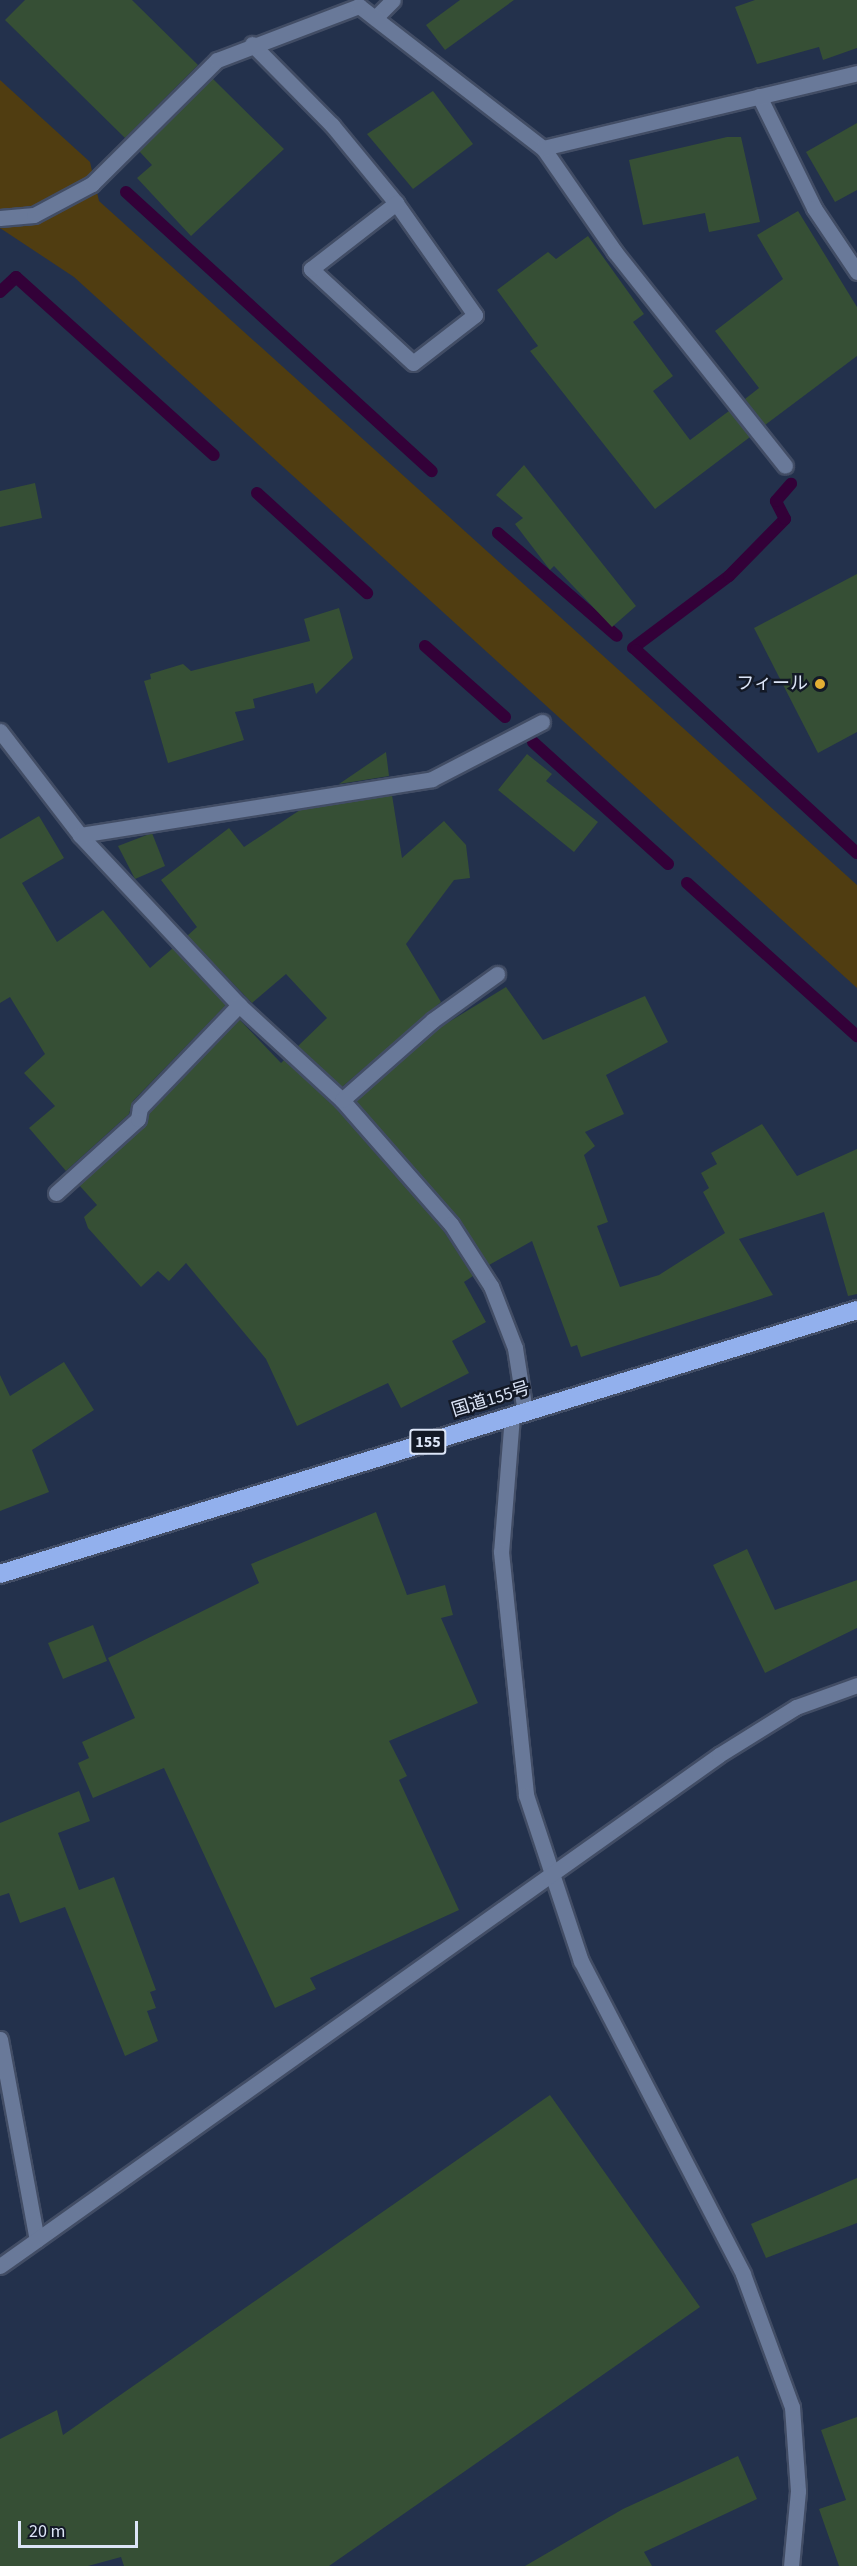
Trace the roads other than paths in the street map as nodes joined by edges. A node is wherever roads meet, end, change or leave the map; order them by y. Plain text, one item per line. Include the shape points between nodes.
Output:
1 (393, 0) edge
2 (375, 18) junction
3 (252, 44) junction
4 (857, 73) edge
5 (759, 96) junction
6 (543, 148) junction
7 (396, 203) junction
8 (0, 218) edge
9 (857, 272) edge
10 (785, 466) dead end
11 (542, 722) dead end
12 (0, 731) edge
13 (80, 835) junction
14 (497, 974) dead end
15 (239, 1005) junction
16 (342, 1100) junction
17 (56, 1193) dead end
18 (857, 1310) edge
19 (518, 1414) junction
20 (0, 1574) edge
21 (857, 1685) edge
22 (553, 1875) junction
23 (0, 2039) edge
24 (37, 2240) junction
25 (0, 2266) edge
26 (791, 2566) edge

1 - 2 street
2 - 3 street via 359,6
2 - 6 street
3 - 7 street via 332,124
3 - 8 street via 217,60 92,184 34,215
4 - 5 street
5 - 6 street
5 - 9 street via 814,208
6 - 10 street via 615,252
7 - 7 street via 475,315 413,363 311,268
11 - 13 street via 432,779
12 - 13 street
13 - 15 street
14 - 16 street via 433,1020
15 - 16 street
15 - 17 street via 140,1108 138,1119
16 - 19 street via 451,1224 491,1286 514,1348
18 - 19 highway, 国道155号 / 155
19 - 20 highway, 国道155号 / 155
19 - 22 street via 501,1552 507,1643 526,1796
21 - 22 street via 796,1707 719,1755
22 - 24 street
22 - 26 street via 581,1961 743,2274 792,2407 798,2491
23 - 24 street
24 - 25 street

